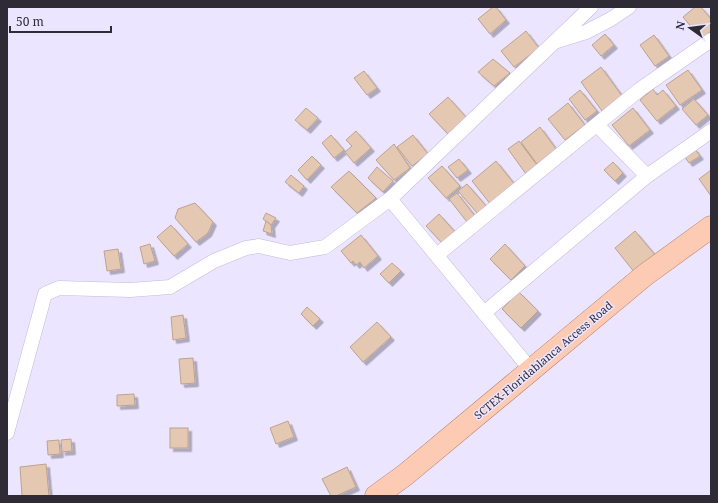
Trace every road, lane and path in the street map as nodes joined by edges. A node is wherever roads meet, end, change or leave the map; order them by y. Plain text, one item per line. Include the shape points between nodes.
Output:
1 (590, 7) edge
2 (629, 7) edge
3 (711, 40) edge
4 (554, 42) junction
5 (596, 125) junction
6 (711, 131) edge
7 (647, 176) junction
8 (390, 199) junction
9 (711, 227) edge
10 (437, 255) junction
11 (484, 313) junction
12 (531, 370) junction
13 (7, 433) edge
14 (376, 496) edge

1 - 4 street
2 - 4 street via 586,32
3 - 5 street via 639,90
4 - 8 street
5 - 7 street
5 - 10 street
6 - 7 street
7 - 11 street
8 - 10 street
8 - 13 street via 325,247 290,252 259,246 246,248 214,261 170,287 130,290 59,288 45,294
9 - 12 main road, SCTEX-Floridablanca Access Road via 645,275
10 - 11 street
11 - 12 street
12 - 14 main road, SCTEX-Floridablanca Access Road

